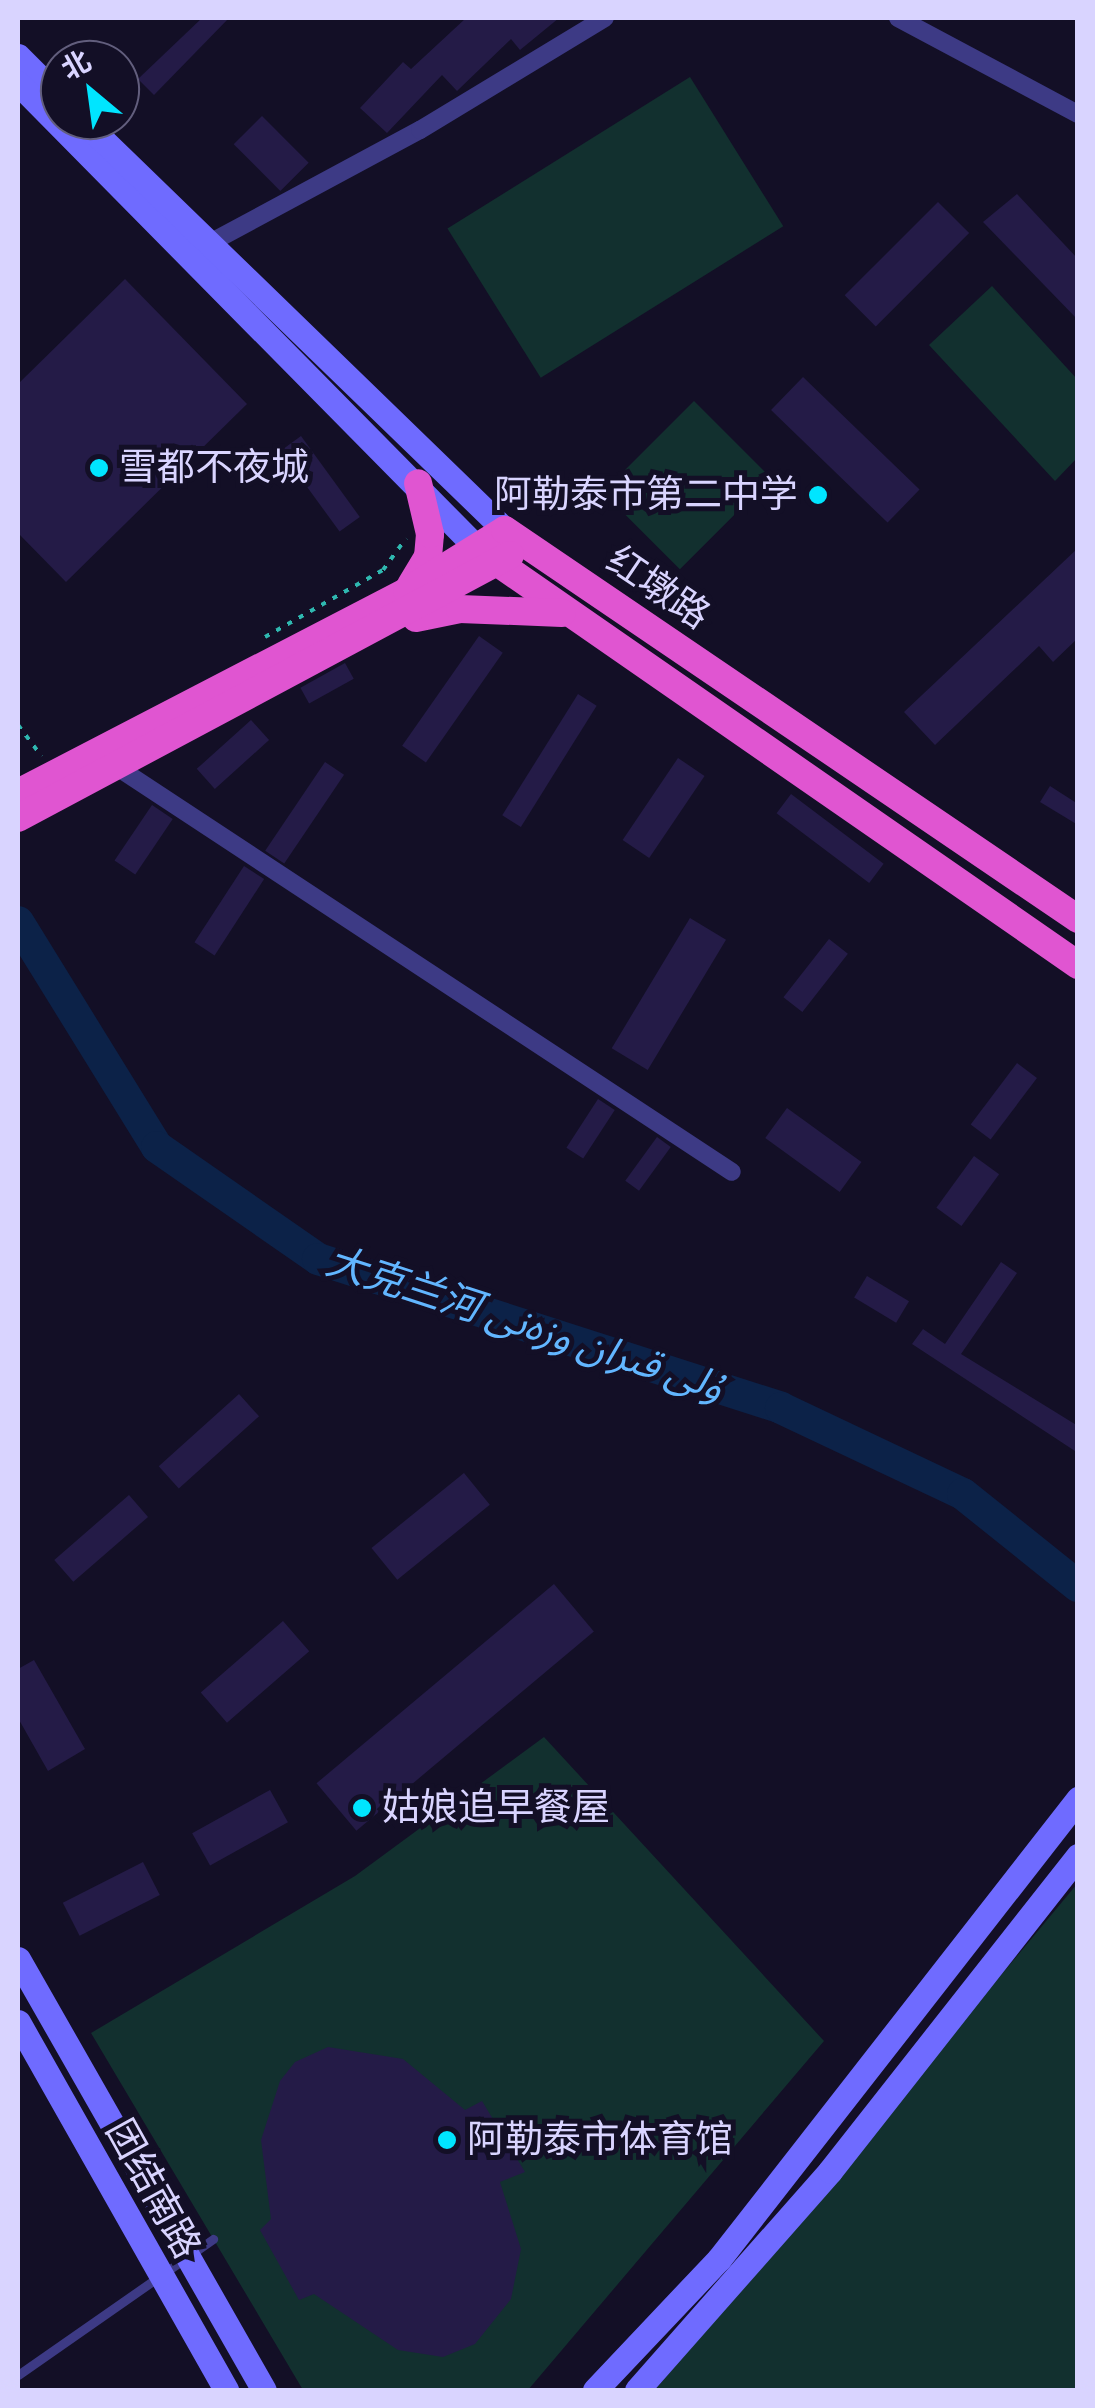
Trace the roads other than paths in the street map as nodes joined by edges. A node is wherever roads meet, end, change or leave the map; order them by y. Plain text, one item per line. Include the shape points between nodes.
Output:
1 (605, 18) edge
2 (898, 18) edge
3 (18, 56) edge
4 (40, 78) edge
5 (18, 82) edge
6 (1078, 114) edge
7 (102, 140) edge
8 (208, 244) junction
9 (418, 483) junction
10 (516, 537) junction
11 (488, 556) junction
12 (407, 590) junction
13 (562, 613) junction
14 (395, 622) junction
15 (117, 766) junction
16 (21, 808) edge
17 (1078, 919) edge
18 (1078, 965) edge
19 (732, 1172) dead end
20 (1078, 1799) edge
21 (1071, 1864) edge
22 (18, 1960) edge
23 (18, 2022) edge
24 (213, 2239) dead end
25 (184, 2254) junction
26 (156, 2272) junction
27 (18, 2375) edge
28 (226, 2390) edge
29 (264, 2390) edge
30 (595, 2390) edge
31 (638, 2390) edge

1 - 8 street via 420,130
2 - 6 street
3 - 4 main road
5 - 9 main road
7 - 8 main road
8 - 10 main road
9 - 11 main road
9 - 12 highway via 428,557
10 - 11 highway
10 - 17 highway, 红墩路
11 - 12 highway
11 - 13 highway, 红墩路
11 - 14 highway
12 - 16 highway
13 - 14 highway via 460,609
13 - 18 highway, 红墩路
14 - 15 highway
15 - 16 highway
15 - 19 street
20 - 30 main road via 718,2259
21 - 31 main road via 830,2171
22 - 25 main road
23 - 26 main road, 团结南路
24 - 25 lane
25 - 26 lane
25 - 29 main road
26 - 27 lane
26 - 28 main road, 团结南路

